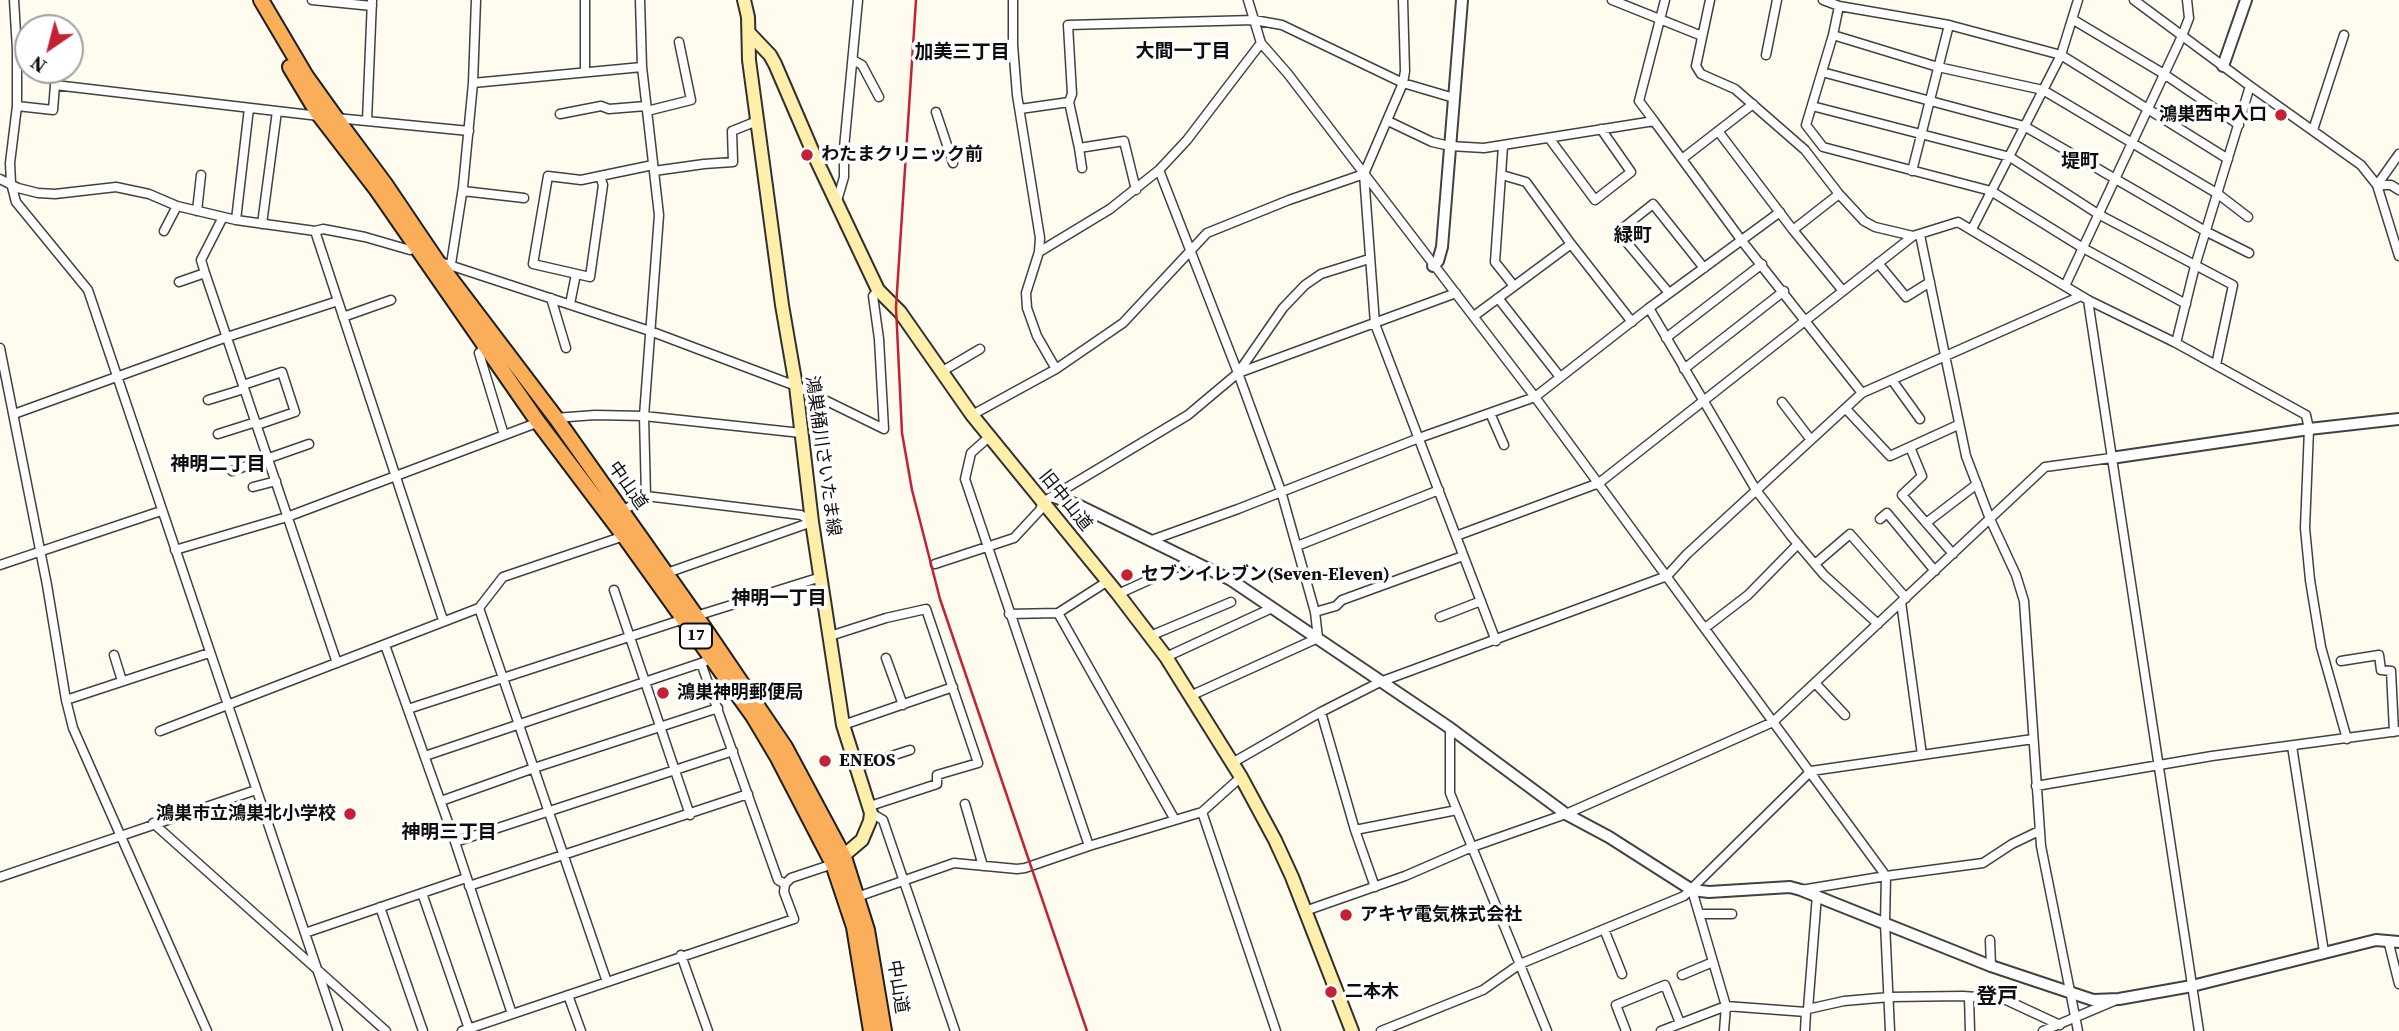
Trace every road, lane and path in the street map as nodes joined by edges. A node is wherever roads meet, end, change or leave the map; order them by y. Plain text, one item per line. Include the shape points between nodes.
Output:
1 (14, 0) edge
2 (250, 0) edge
3 (261, 0) edge
4 (312, 0) edge
5 (476, 0) edge
6 (585, 0) edge
7 (640, 0) edge
8 (744, 0) edge
9 (858, 0) edge
10 (1013, 0) edge
11 (1248, 0) edge
12 (1403, 0) edge
13 (1462, 0) edge
14 (1612, 0) edge
15 (1665, 0) edge
16 (1710, 0) edge
17 (1777, 0) edge
18 (1823, 0) edge
19 (2078, 0) edge
20 (2134, 0) edge
21 (2187, 0) edge
22 (2246, 0) edge
23 (372, 3) edge
24 (1852, 4) edge
25 (1839, 6) junction
26 (1661, 18) junction
27 (2072, 19) junction
28 (1254, 20) junction
29 (1949, 25) junction
30 (749, 33) junction
31 (1833, 35) junction
32 (2344, 35) dead end
33 (1702, 36) junction
34 (2182, 36) junction
35 (678, 42) dead end
36 (1261, 43) junction
37 (1766, 55) dead end
38 (2061, 55) junction
39 (853, 60) junction
40 (642, 66) junction
41 (2223, 66) junction
42 (1938, 67) junction
43 (585, 72) junction
44 (1822, 72) junction
45 (2164, 74) junction
46 (474, 83) junction
47 (1403, 83) junction
48 (2250, 86) junction
49 (2043, 90) junction
50 (879, 97) dead end
51 (1454, 98) junction
52 (1930, 101) junction
53 (1069, 102) junction
54 (1753, 104) junction
55 (17, 106) junction
56 (1812, 106) junction
57 (249, 108) junction
58 (647, 109) junction
59 (1020, 109) junction
60 (2148, 109) junction
61 (277, 111) junction
62 (936, 112) dead end
63 (560, 114) dead end
64 (320, 116) junction
65 (336, 118) junction
66 (367, 121) junction
67 (757, 121) junction
68 (1388, 121) junction
69 (1654, 121) junction
70 (2239, 124) junction
71 (2024, 126) junction
72 (1601, 129) junction
73 (2313, 130) junction
74 (469, 131) junction
75 (1718, 131) junction
76 (1921, 134) junction
77 (1549, 138) junction
78 (2131, 144) junction
79 (1450, 146) junction
80 (1503, 146) junction
81 (1079, 148) junction
82 (2399, 154) edge
83 (2010, 157) junction
84 (1682, 159) junction
85 (2228, 159) junction
86 (953, 163) dead end
87 (654, 168) junction
88 (1082, 168) dead end
89 (1159, 170) junction
90 (1912, 171) junction
91 (1364, 174) junction
92 (201, 175) dead end
93 (1502, 175) junction
94 (600, 176) junction
95 (0, 179) edge
96 (2115, 179) junction
97 (11, 183) junction
98 (2377, 185) junction
99 (1136, 190) junction
100 (2399, 190) edge
101 (463, 191) junction
102 (1991, 191) junction
103 (1839, 194) junction
104 (2218, 194) junction
105 (524, 198) dead end
106 (837, 201) junction
107 (177, 206) junction
108 (197, 211) junction
109 (1780, 212) junction
110 (2098, 214) junction
111 (223, 217) junction
112 (2248, 217) dead end
113 (236, 220) junction
114 (262, 224) junction
115 (1972, 229) junction
116 (1793, 230) junction
117 (164, 231) dead end
118 (315, 231) junction
119 (2207, 232) junction
120 (1917, 235) junction
121 (1742, 241) junction
122 (1571, 244) junction
123 (415, 246) junction
124 (2083, 248) junction
125 (1040, 251) junction
126 (1190, 253) junction
127 (2249, 253) dead end
128 (2399, 256) edge
129 (1369, 259) junction
130 (444, 263) junction
131 (1878, 263) junction
132 (1762, 264) junction
133 (2195, 265) junction
134 (1433, 266) junction
135 (1703, 268) junction
136 (205, 273) junction
137 (576, 274) junction
138 (179, 282) dead end
139 (1930, 282) junction
140 (1514, 286) junction
141 (2065, 286) junction
142 (878, 290) junction
143 (1783, 291) junction
144 (1843, 291) junction
145 (1456, 293) junction
146 (1669, 293) junction
147 (551, 298) junction
148 (1499, 298) junction
149 (2084, 298) junction
150 (391, 300) dead end
151 (338, 301) junction
152 (2186, 303) junction
153 (570, 304) junction
154 (1649, 308) junction
155 (1474, 316) junction
156 (343, 317) junction
157 (1806, 320) junction
158 (1632, 322) junction
159 (1375, 324) junction
160 (650, 331) junction
161 (227, 337) junction
162 (1666, 338) junction
163 (2176, 343) junction
164 (486, 346) junction
165 (0, 348) edge
166 (566, 348) dead end
167 (979, 349) dead end
168 (1945, 356) junction
169 (2216, 365) junction
170 (1056, 369) junction
171 (1684, 369) junction
172 (941, 372) junction
173 (1238, 373) junction
174 (118, 377) junction
175 (1560, 377) junction
176 (1892, 380) junction
177 (796, 386) junction
178 (244, 387) junction
179 (1862, 393) junction
180 (1535, 397) junction
181 (208, 400) dead end
182 (1703, 401) junction
183 (1782, 402) dead end
184 (1846, 409) junction
185 (1490, 412) junction
186 (14, 414) junction
187 (972, 415) junction
188 (644, 416) junction
189 (556, 418) junction
190 (1920, 419) dead end
191 (2399, 419) edge
192 (538, 422) junction
193 (256, 423) junction
194 (1958, 425) junction
195 (2309, 429) junction
196 (802, 433) junction
197 (218, 434) dead end
198 (504, 435) junction
199 (989, 437) junction
200 (1419, 438) junction
201 (1811, 440) junction
202 (309, 444) dead end
203 (1503, 444) dead end
204 (1910, 447) junction
205 (268, 458) junction
206 (2111, 458) junction
207 (232, 471) dead end
208 (396, 474) junction
209 (276, 481) junction
210 (1599, 483) junction
211 (1977, 484) junction
212 (253, 487) dead end
213 (1756, 490) junction
214 (1281, 491) junction
215 (1439, 491) junction
216 (646, 496) junction
217 (1049, 500) junction
218 (161, 511) junction
219 (621, 512) junction
220 (287, 517) junction
221 (1880, 519) dead end
222 (1990, 519) junction
223 (813, 522) junction
224 (1926, 523) junction
225 (624, 536) junction
226 (1456, 536) junction
227 (1152, 540) junction
228 (1798, 544) junction
229 (1297, 547) junction
230 (986, 548) junction
231 (175, 550) junction
232 (40, 552) junction
233 (1953, 554) junction
234 (1464, 556) junction
235 (1194, 560) junction
236 (935, 564) dead end
237 (1815, 564) junction
238 (0, 565) edge
239 (1935, 571) junction
240 (664, 573) junction
241 (1667, 576) junction
242 (821, 577) junction
243 (1108, 581) junction
244 (614, 590) dead end
245 (1118, 594) junction
246 (1904, 600) junction
247 (1481, 601) junction
248 (1231, 602) dead end
249 (479, 608) junction
250 (1272, 608) junction
251 (1315, 612) junction
252 (1058, 613) junction
253 (1009, 614) junction
254 (690, 617) junction
255 (1440, 617) dead end
256 (443, 620) junction
257 (1878, 624) junction
258 (1705, 628) junction
259 (630, 636) junction
260 (830, 636) junction
261 (1150, 636) junction
262 (1318, 638) junction
263 (1496, 640) junction
264 (385, 645) junction
265 (209, 653) junction
266 (114, 654) dead end
267 (1166, 657) junction
268 (886, 658) dead end
269 (707, 661) junction
270 (2341, 661) dead end
271 (337, 663) junction
272 (2395, 671) edge
273 (503, 678) junction
274 (122, 681) junction
275 (646, 681) junction
276 (1380, 682) junction
277 (1816, 684) junction
278 (953, 687) junction
279 (1190, 696) junction
280 (66, 700) junction
281 (227, 705) junction
282 (903, 705) junction
283 (718, 708) junction
284 (408, 709) junction
285 (1321, 712) junction
286 (1845, 715) dead end
287 (1773, 722) junction
288 (519, 725) junction
289 (843, 725) junction
290 (661, 727) junction
291 (1450, 728) junction
292 (160, 731) dead end
293 (2397, 732) edge
294 (2033, 739) junction
295 (2347, 739) junction
296 (2292, 746) junction
297 (910, 750) dead end
298 (733, 751) junction
299 (1922, 755) junction
300 (425, 756) junction
301 (1233, 763) junction
302 (2158, 766) junction
303 (857, 767) junction
304 (534, 768) junction
305 (675, 770) junction
306 (1811, 771) junction
307 (1241, 777) junction
308 (2036, 786) junction
309 (256, 790) junction
310 (748, 794) junction
311 (440, 801) junction
312 (965, 804) dead end
313 (870, 810) junction
314 (1457, 810) junction
315 (1202, 812) junction
316 (549, 813) junction
317 (1566, 814) junction
318 (690, 815) junction
319 (1175, 820) junction
320 (153, 823) junction
321 (1355, 830) junction
322 (2039, 831) junction
323 (120, 834) junction
324 (455, 842) junction
325 (1089, 846) junction
326 (1472, 847) junction
327 (564, 855) junction
328 (838, 860) junction
329 (984, 866) junction
330 (1886, 876) junction
331 (0, 877) edge
332 (904, 880) junction
333 (468, 882) junction
334 (785, 884) junction
335 (1375, 887) junction
336 (1692, 890) junction
337 (1801, 890) junction
338 (422, 893) junction
339 (1817, 895) junction
340 (857, 897) junction
341 (380, 907) junction
342 (1305, 911) junction
343 (1699, 914) junction
344 (1732, 914) dead end
345 (1885, 923) junction
346 (1604, 929) junction
347 (305, 933) junction
348 (1990, 940) dead end
349 (2393, 941) edge
350 (2324, 952) junction
351 (681, 955) junction
352 (1713, 962) junction
353 (1520, 964) junction
354 (1992, 965) junction
355 (317, 971) junction
356 (1622, 974) dead end
357 (1682, 975) dead end
358 (607, 982) junction
359 (2399, 984) edge
360 (2192, 986) junction
361 (2071, 994) junction
362 (568, 995) junction
363 (1890, 997) junction
364 (1969, 997) junction
365 (2119, 999) junction
366 (1726, 1006) junction
367 (1807, 1010) junction
368 (512, 1014) junction
369 (2076, 1018) junction
370 (1680, 1023) junction
371 (2060, 1025) junction
372 (466, 1030) edge
373 (207, 1031) edge
374 (338, 1031) edge
375 (386, 1031) edge
376 (423, 1031) edge
377 (581, 1031) edge
378 (708, 1031) edge
379 (871, 1031) edge
380 (884, 1031) edge
381 (955, 1031) edge
382 (1276, 1031) edge
383 (1352, 1031) edge
384 (1381, 1031) edge
385 (1547, 1031) edge
386 (1626, 1031) edge
387 (1661, 1031) edge
388 (1724, 1031) edge
389 (1805, 1031) edge
390 (1891, 1031) edge
391 (1970, 1031) edge
392 (2043, 1031) edge
393 (2078, 1031) edge
394 (2199, 1031) edge

1 - 55 street
2 - 64 highway, 中山道 / 17
3 - 65 highway, 中山道 / 17
4 - 23 street
5 - 46 street
6 - 43 street
7 - 40 street
8 - 30 main road
9 - 39 street
10 - 59 street
11 - 28 street
12 - 47 street
13 - 51 street
14 - 26 street
15 - 26 street
16 - 33 street
17 - 37 street
18 - 25 street
19 - 27 street
20 - 34 street
21 - 34 street via 2189,18
22 - 41 street
23 - 66 street
24 - 25 street
24 - 29 street
25 - 31 street
26 - 33 street
26 - 69 street via 1639,101
27 - 38 street
27 - 45 street
28 - 36 street
28 - 47 street via 1282,25
28 - 53 street via 1068,25
29 - 38 street
29 - 42 street
30 - 67 main road, 鴻巣桶川さいたま線
30 - 106 main road, 旧中山道 via 770,55
31 - 42 street
31 - 44 street
32 - 73 street
33 - 54 street via 1696,66 1701,74 1735,89
34 - 41 street
34 - 45 street
35 - 58 street via 691,100
36 - 89 street
36 - 91 street
38 - 49 street
38 - 60 street
39 - 50 street via 862,65
39 - 106 street via 844,177
40 - 43 street
40 - 58 street
41 - 48 street
42 - 49 street
42 - 52 street
43 - 46 street
44 - 52 street
44 - 56 street
45 - 60 street
45 - 70 street
46 - 74 street
47 - 51 street
47 - 68 street
48 - 70 street
48 - 73 street
49 - 71 street
49 - 78 street
51 - 79 street
52 - 71 street
52 - 76 street
53 - 59 street
53 - 81 street
54 - 75 street
54 - 103 street via 1804,150
55 - 57 street via 52,110 55,85
55 - 97 street
56 - 76 street
56 - 90 street via 1806,125 1823,147
57 - 61 street
57 - 113 street
58 - 63 street via 601,106
58 - 87 street
59 - 125 street
60 - 78 street
60 - 85 street
61 - 64 street
61 - 114 street
62 - 86 street
64 - 123 highway, 中山道 / 17
65 - 66 street
65 - 130 highway, 中山道 / 17
66 - 74 street
67 - 87 street via 732,131 733,162
67 - 177 main road, 鴻巣桶川さいたま線
68 - 79 street
68 - 91 street
69 - 72 street
69 - 84 street
70 - 85 street
71 - 83 street
71 - 96 street
72 - 77 street
72 - 77 street via 1631,172 1595,200
73 - 98 street via 2361,164
74 - 101 street
75 - 84 street
75 - 109 street
76 - 83 street
76 - 90 street
77 - 80 street
78 - 96 street
78 - 104 street
79 - 80 street
79 - 134 street via 1442,247
80 - 93 street
81 - 88 street
81 - 99 street via 1124,141
82 - 98 street
83 - 102 street
83 - 110 street
84 - 121 street
85 - 104 street
87 - 94 street
87 - 160 street via 659,215
89 - 99 street
89 - 126 street
90 - 102 street
91 - 126 street via 1207,233
91 - 129 street
91 - 134 street
92 - 108 street
93 - 122 street via 1526,182
93 - 140 street via 1495,262
94 - 137 street via 603,185 590,277
94 - 137 street via 581,180 548,176 533,264
95 - 97 street
96 - 110 street
96 - 119 street
97 - 107 street via 55,194 116,187
97 - 174 street via 16,202 89,290
98 - 100 street
98 - 128 street
99 - 125 street
101 - 105 street
101 - 130 street
102 - 115 street
102 - 124 street
103 - 116 street
103 - 120 street via 1875,227
104 - 112 street
104 - 119 street
106 - 142 main road, 旧中山道
107 - 108 street
107 - 117 street
108 - 111 street
109 - 116 street
109 - 121 street
110 - 124 street
110 - 133 street
111 - 113 street
111 - 136 street via 201,260
113 - 114 street
114 - 118 street
115 - 120 street via 1958,222
115 - 141 street
116 - 144 street
118 - 123 street via 365,237 410,250
118 - 151 street
119 - 127 street
119 - 133 street
120 - 131 street
120 - 139 street
121 - 132 street
121 - 135 street
122 - 140 street
122 - 158 street
123 - 164 highway, 中山道 / 17
124 - 141 street
124 - 152 street
125 - 170 street via 1026,293 1027,308
126 - 170 street via 1123,323
126 - 173 street
129 - 159 street
129 - 173 street via 1321,274 1305,285 1283,308
130 - 147 street
130 - 189 highway, 中山道 / 17
131 - 139 street via 1906,297
131 - 144 street
132 - 143 street
132 - 162 street
133 - 152 street
133 - 169 street via 2232,285
134 - 145 street
135 - 146 street
135 - 146 street via 1653,204 1618,232
136 - 138 street
136 - 161 street
137 - 153 street
139 - 168 street
140 - 148 street
141 - 149 street
142 - 172 main road, 旧中山道 via 900,312
142 - 177 street via 873,296 884,429
143 - 157 street
143 - 171 street
144 - 157 street
145 - 155 street
145 - 159 street
146 - 154 street
147 - 153 street
147 - 166 street
148 - 155 street
148 - 175 street
149 - 163 street
149 - 168 street
149 - 206 street
150 - 156 street
151 - 156 street
151 - 161 street
152 - 163 street
153 - 160 street
154 - 158 street
154 - 162 street
155 - 180 street
156 - 208 street
157 - 179 street
157 - 182 street
158 - 175 street
159 - 173 street
159 - 200 street
160 - 177 street
160 - 188 street
161 - 174 street
161 - 178 street
162 - 171 street
163 - 169 street
164 - 192 highway, 中山道 / 17
164 - 198 street via 479,354
165 - 186 street
167 - 172 street
168 - 176 street
168 - 194 street
169 - 195 street via 2304,413
170 - 187 street
171 - 182 street
172 - 187 main road, 旧中山道
173 - 214 street
173 - 217 street via 1188,415
174 - 186 street
174 - 218 street
175 - 180 street
176 - 179 street
176 - 190 street
177 - 196 main road, 鴻巣桶川さいたま線
178 - 181 street
178 - 193 street
178 - 193 street via 282,372 295,412
179 - 184 street
180 - 185 street
180 - 210 street
182 - 210 street
182 - 213 street
183 - 201 street
184 - 201 street
184 - 204 street via 1890,456
185 - 200 street
185 - 203 street
186 - 232 street
187 - 199 main road, 旧中山道
188 - 189 street
188 - 196 street
188 - 216 street
189 - 192 street
189 - 219 highway, 中山道 / 17
191 - 195 street
192 - 198 street
192 - 225 highway, 中山道 / 17
193 - 197 street
193 - 205 street
194 - 204 street
194 - 211 street
195 - 206 street
195 - 295 street via 2305,528 2310,580 2321,647
196 - 223 main road, 鴻巣桶川さいたま線
198 - 208 street
199 - 217 main road, 旧中山道
199 - 230 street via 971,453 964,479
200 - 214 street
200 - 215 street
201 - 213 street
202 - 205 street
204 - 224 street via 1922,476 1902,495
205 - 207 street
205 - 209 street
206 - 222 street via 2045,467
206 - 302 street
208 - 220 street
208 - 256 street
209 - 212 street
209 - 220 street
210 - 226 street
210 - 241 street
211 - 222 street
211 - 224 street
213 - 228 street
213 - 241 street
214 - 227 street
214 - 229 street
215 - 226 street
215 - 229 street
216 - 219 street
216 - 223 street via 801,515
217 - 227 street via 1078,505
217 - 230 street via 1014,538
217 - 243 main road, 旧中山道
218 - 231 street
218 - 232 street
219 - 240 highway, 中山道 / 17
220 - 231 street
220 - 271 street
221 - 239 street via 1887,513
222 - 233 street
222 - 294 street via 2024,601
223 - 240 street
223 - 242 main road, 鴻巣桶川さいたま線
224 - 233 street
225 - 249 street via 503,578
225 - 254 highway, 中山道 / 17
226 - 234 street
227 - 235 street
228 - 237 street
228 - 258 street via 1748,595
229 - 251 street
230 - 236 street
230 - 253 street
231 - 265 street
232 - 238 street
232 - 280 street
233 - 239 street
234 - 247 street
234 - 251 street
235 - 245 street
235 - 250 street
237 - 246 street via 1850,534
237 - 257 street
239 - 246 street
240 - 254 highway, 中山道 / 17
241 - 258 street
241 - 263 street
242 - 254 street
242 - 260 main road, 鴻巣桶川さいたま線
243 - 245 main road, 旧中山道
243 - 252 street
244 - 259 street
245 - 261 main road, 旧中山道
246 - 257 street
246 - 299 street
247 - 255 street
247 - 263 street
248 - 261 street
249 - 256 street
249 - 273 street
250 - 262 street
250 - 267 street
251 - 262 street
252 - 253 street
252 - 319 street
253 - 325 street
254 - 259 street
254 - 269 highway, 中山道 / 17
254 - 328 highway, 中山道 / 17 via 785,747
256 - 264 street
257 - 277 street
258 - 287 street
259 - 273 street
259 - 275 street
260 - 278 street via 926,609
260 - 289 main road, 鴻巣桶川さいたま線
261 - 267 main road, 旧中山道
262 - 276 street
262 - 279 street
263 - 276 street
264 - 271 street
264 - 284 street
265 - 274 street
265 - 281 street
266 - 274 street
267 - 279 main road, 旧中山道
268 - 282 street
269 - 275 street
269 - 283 street
269 - 328 highway, 中山道 / 17 via 753,716
270 - 272 street via 2379,655 2381,670
271 - 281 street
272 - 293 street
273 - 284 street
273 - 288 street
274 - 280 street
275 - 288 street
275 - 290 street
276 - 285 street
276 - 291 street
277 - 286 street
277 - 287 street
278 - 282 street
278 - 313 street via 978,762 937,775 937,784
279 - 301 main road, 旧中山道
280 - 323 street via 73,728
281 - 292 street
281 - 309 street
282 - 289 street
283 - 290 street
283 - 298 street
284 - 300 street
285 - 301 street
285 - 321 street
287 - 306 street
287 - 317 street
288 - 300 street
288 - 304 street
289 - 303 main road, 鴻巣桶川さいたま線
290 - 304 street
290 - 305 street
291 - 314 street via 1450,793
291 - 317 street
293 - 295 street
294 - 299 street
294 - 308 street
295 - 296 street
296 - 302 street
296 - 350 street
297 - 303 street
298 - 305 street
298 - 310 street
299 - 306 street
300 - 311 street
301 - 307 main road, 旧中山道
302 - 308 street
302 - 360 street
303 - 313 main road, 鴻巣桶川さいたま線
304 - 311 street
304 - 316 street
305 - 316 street
305 - 318 street
306 - 330 street
306 - 336 street
307 - 315 street
307 - 342 main road, 旧中山道 via 1276,841
308 - 322 street
309 - 320 street
309 - 347 street
310 - 318 street
310 - 334 street via 778,880
311 - 324 street
312 - 329 street
313 - 328 main road via 862,840
313 - 332 street via 883,820
314 - 321 street
314 - 326 street
315 - 319 street
315 - 382 street
316 - 324 street
316 - 327 street
317 - 326 street
317 - 336 street
318 - 327 street
319 - 325 street
320 - 323 street
320 - 355 street
321 - 335 street
322 - 330 street via 1983,863
322 - 361 street
323 - 331 street
323 - 373 street
324 - 333 street
325 - 329 street via 1025,868
326 - 335 street
326 - 353 street
327 - 333 street
327 - 358 street
328 - 334 street
328 - 340 highway, 中山道 / 17
328 - 379 highway, 中山道 / 17
329 - 332 street via 954,863
330 - 337 street
330 - 345 street
332 - 340 street
332 - 381 street
333 - 338 street
333 - 368 street
334 - 351 street via 794,919
335 - 342 street
336 - 337 street
336 - 343 street
336 - 346 street
337 - 339 street
338 - 341 street
338 - 372 street
339 - 345 street
339 - 367 street
340 - 380 highway, 中山道 / 17
341 - 347 street
341 - 376 street
342 - 383 main road, 旧中山道
343 - 344 street
343 - 352 street
345 - 354 street
345 - 363 street
346 - 353 street
346 - 356 street
347 - 355 street
348 - 354 street
349 - 350 street via 2376,940
349 - 359 street
350 - 360 street
351 - 358 street
351 - 378 street
352 - 357 street
352 - 366 street
353 - 384 street via 1483,990
353 - 385 street
354 - 361 street
355 - 374 street
355 - 375 street
358 - 362 street
360 - 365 street
360 - 394 street
361 - 365 street via 2093,1000
361 - 369 street
362 - 368 street
362 - 377 street
363 - 364 street
363 - 367 street
363 - 390 street
364 - 371 street via 2004,999
364 - 391 street
365 - 369 street
366 - 367 street
366 - 370 street
366 - 388 street
367 - 389 street
368 - 372 street
369 - 371 street
369 - 393 street
370 - 386 street via 1665,985 1616,1005
370 - 387 street
371 - 392 street

